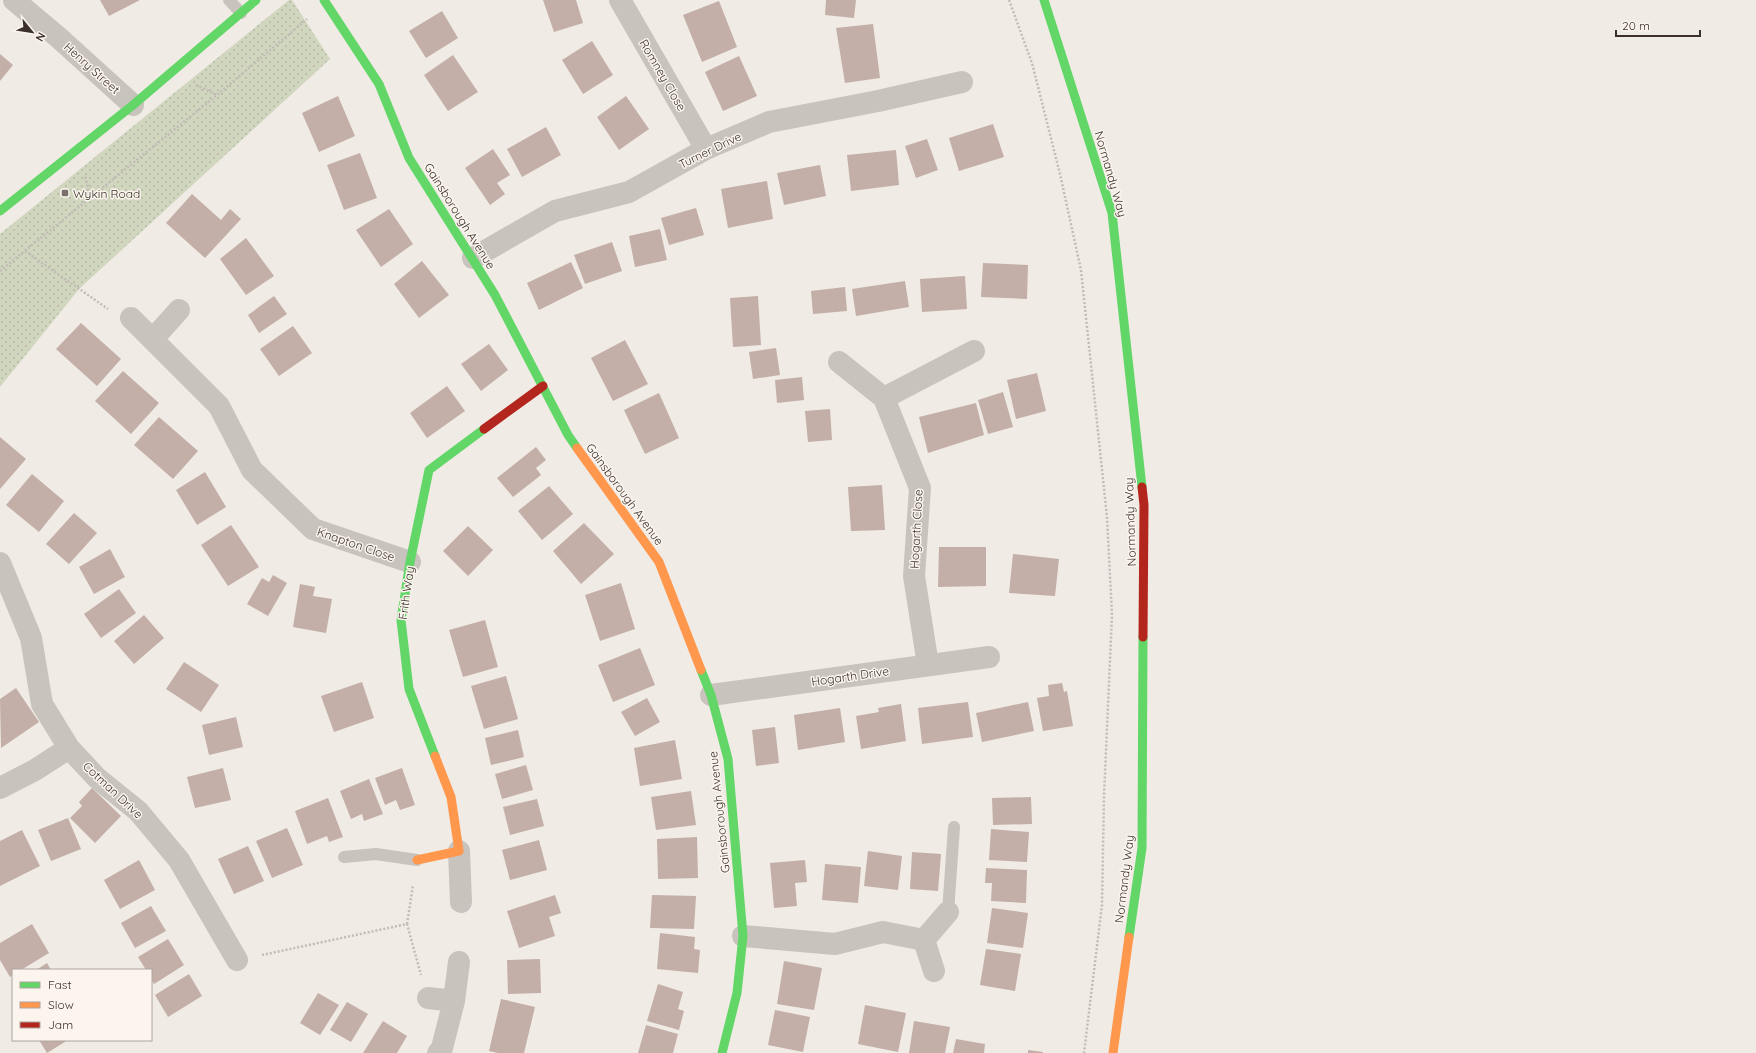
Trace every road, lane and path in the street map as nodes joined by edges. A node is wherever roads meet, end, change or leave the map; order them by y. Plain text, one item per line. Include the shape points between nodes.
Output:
1 (14, 0) edge
2 (229, 0) edge
3 (256, 0) edge
4 (620, 0) edge
5 (1009, 0) edge
6 (1044, 0) edge
7 (327, 4) edge
8 (241, 13) junction
9 (962, 82) dead end
10 (133, 105) junction
11 (706, 149) junction
12 (0, 211) edge
13 (25, 251) junction
14 (473, 258) junction
15 (0, 271) edge
16 (179, 310) dead end
17 (130, 318) joint
18 (153, 339) junction
19 (974, 351) dead end
20 (839, 362) dead end
21 (543, 386) junction
22 (884, 398) junction
23 (410, 562) junction
24 (0, 563) edge
25 (989, 657) dead end
26 (928, 665) junction
27 (711, 695) junction
28 (69, 748) junction
29 (0, 788) edge
30 (954, 827) dead end
31 (458, 851) junction
32 (344, 857) dead end
33 (417, 860) junction
34 (461, 902) dead end
35 (948, 912) joint
36 (407, 924) junction
37 (743, 936) junction
38 (924, 940) junction
39 (237, 960) joint
40 (459, 962) dead end
41 (934, 971) dead end
42 (428, 998) joint
43 (454, 1000) junction
44 (438, 1053) edge
45 (722, 1053) edge
46 (1084, 1053) edge
47 (1113, 1053) edge

1 - 10 street, Henry Street
2 - 8 lane
3 - 8 street
4 - 11 street, Romney Close
5 - 46 path via 1032,63 1081,270 1106,517 1112,615 1102,905
6 - 47 street, Normandy Way via 1112,213 1144,505 1142,848
7 - 13 path via 303,21 217,95
7 - 14 street, Gainsborough Avenue via 379,84 409,158
8 - 10 street
9 - 11 street, Turner Drive via 769,122
10 - 12 street
11 - 14 street, Turner Drive via 629,192 555,211
13 - 15 path
13 - 17 path via 106,308
14 - 21 street, Gainsborough Avenue via 496,295
16 - 18 street
17 - 18 street, Knapton Close
18 - 23 street, Knapton Close via 220,406 252,470 313,529
19 - 22 street
20 - 22 street, Hogarth Close
21 - 23 street, Frith Way via 429,470
21 - 27 street, Gainsborough Avenue via 568,435 659,562
22 - 26 street, Hogarth Close via 920,488 914,576
23 - 31 street, Frith Way via 401,620 410,689 451,796
24 - 28 street, Cotman Drive via 31,638 42,704
25 - 26 street, Hogarth Drive
26 - 27 street, Hogarth Drive
27 - 37 street, Gainsborough Avenue via 728,759
28 - 29 street
28 - 39 street, Cotman Drive via 97,778 138,812 179,860
30 - 35 lane
31 - 33 street
31 - 34 street, Frith Way
32 - 33 lane via 376,854
33 - 36 path
35 - 38 street
36 - 39 path
36 - 42 path
37 - 38 street via 835,944 883,932
37 - 45 street, Gainsborough Avenue via 737,993
38 - 41 street
40 - 43 street
42 - 43 street
43 - 44 street via 442,1048

